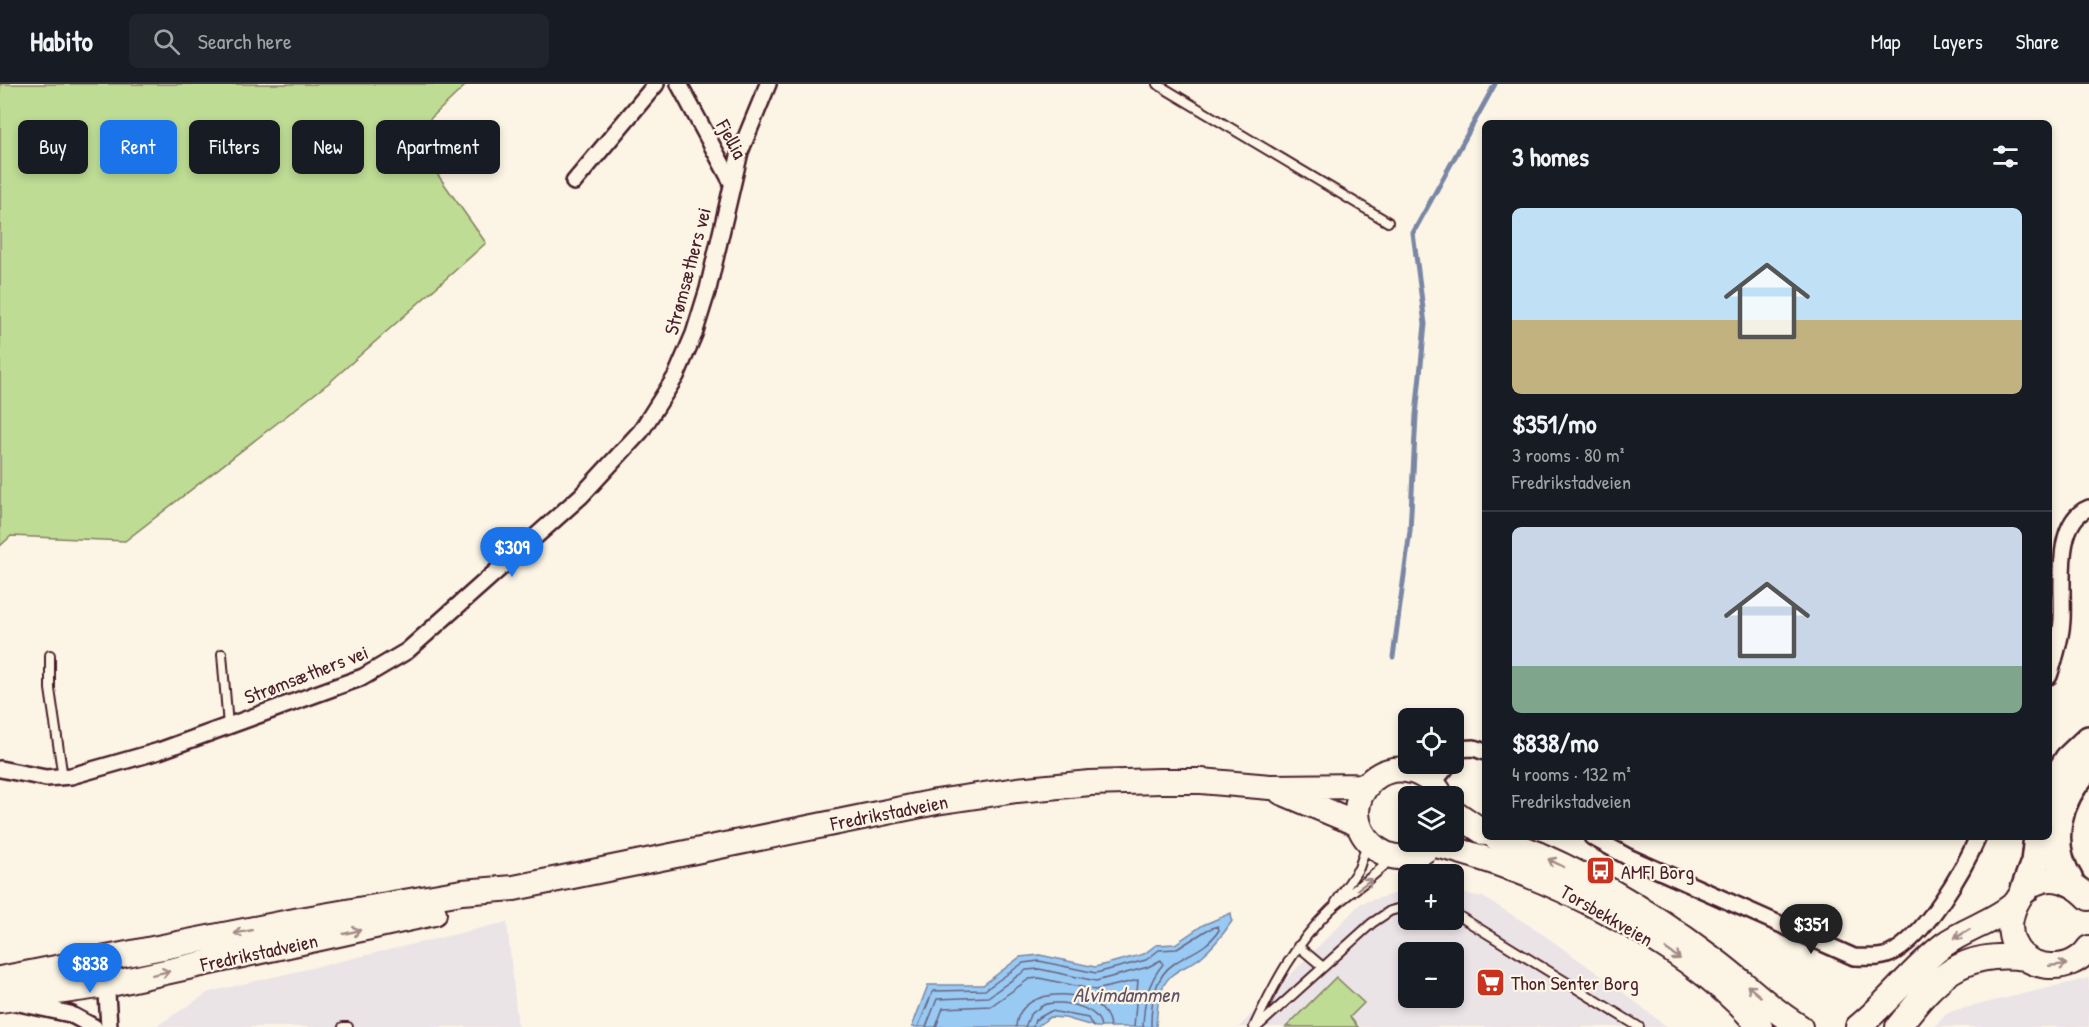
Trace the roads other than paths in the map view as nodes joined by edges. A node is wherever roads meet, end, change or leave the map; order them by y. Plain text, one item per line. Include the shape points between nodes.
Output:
1 (656, 84) edge
2 (679, 84) edge
3 (768, 84) edge
4 (1157, 84) edge
5 (731, 181) junction
6 (574, 182) dead end
7 (1388, 222) dead end
8 (2089, 508) edge
9 (222, 654) dead end
10 (50, 655) dead end
11 (2052, 664) edge
12 (228, 726) junction
13 (2089, 740) edge
14 (1464, 752) edge
15 (1482, 752) edge
16 (2089, 766) edge
17 (0, 769) edge
18 (63, 778) junction
19 (1428, 778) edge
20 (1366, 786) junction
21 (2052, 786) edge
22 (1270, 787) junction
23 (1464, 819) edge
24 (1482, 831) edge
25 (1363, 833) junction
26 (1502, 840) edge
27 (1597, 840) edge
28 (1977, 840) edge
29 (2038, 840) edge
30 (1464, 851) edge
31 (1421, 852) edge
32 (1394, 856) junction
33 (514, 888) junction
34 (2079, 890) edge
35 (2019, 897) junction
36 (1332, 908) junction
37 (1398, 909) edge
38 (1464, 919) edge
39 (1298, 946) junction
40 (2088, 950) edge
41 (2026, 958) junction
42 (105, 959) junction
43 (1323, 967) junction
44 (106, 985) junction
45 (2, 993) edge
46 (94, 1027) edge
47 (109, 1027) edge
48 (343, 1027) edge
49 (348, 1027) edge
50 (1255, 1027) edge
51 (1639, 1027) edge
52 (1760, 1027) edge
53 (1800, 1027) edge
54 (1858, 1027) edge
55 (1898, 1027) edge

1 - 6 street
2 - 5 street, Fjellia
3 - 5 street, Strømsæthers vei
4 - 7 lane
5 - 12 street, Strømsæthers vei via 708,289 694,334 661,402 614,463 407,651 363,677
8 - 11 street via 2078,513 2068,527 2062,623
9 - 12 lane
10 - 18 lane via 50,689
12 - 18 street, Strømsæthers vei via 116,765
13 - 21 highway via 2069,759
14 - 15 street
16 - 34 highway via 2068,792 2057,820 2059,856
17 - 18 street, Strømsæthers vei
19 - 20 main road via 1388,771
20 - 22 main road, Fredrikstadveien
20 - 25 main road via 1360,798
22 - 25 main road, Fredrikstadveien
22 - 33 main road, Fredrikstadveien via 1160,781 1017,790 936,802
23 - 24 main road
25 - 32 main road, Fredrikstadveien via 1380,851
25 - 36 lane via 1359,868
53 -> 26 main road, Torsbekkveien via 1727,969 1652,917 1552,861
27 - 28 street via 1854,957 1877,958 1891,954 1935,910
29 - 35 highway via 2035,862
30 -> 52 main road, Torsbekkveien via 1537,876 1587,902 1671,952 1728,995
31 - 32 main road
36 -> 32 lane via 1374,878
33 -> 42 main road, Fredrikstadveien via 462,892
44 -> 33 main road, Fredrikstadveien via 469,905
34 - 35 main road via 2046,879
35 - 41 main road via 2009,920 2011,935
35 -> 54 main road via 2003,914 1944,945
36 - 39 lane
37 - 43 lane via 1372,923
38 - 51 lane
39 - 43 lane
39 - 50 lane
41 -> 40 main road via 2058,967 2073,962
41 - 55 main road via 1989,955 1961,964 1942,978
42 - 44 street
42 - 45 main road, Fredrikstadveien
43 - 50 lane
44 - 45 main road, Fredrikstadveien
44 - 47 street
45 - 46 street via 70,1014
48 - 49 lane

